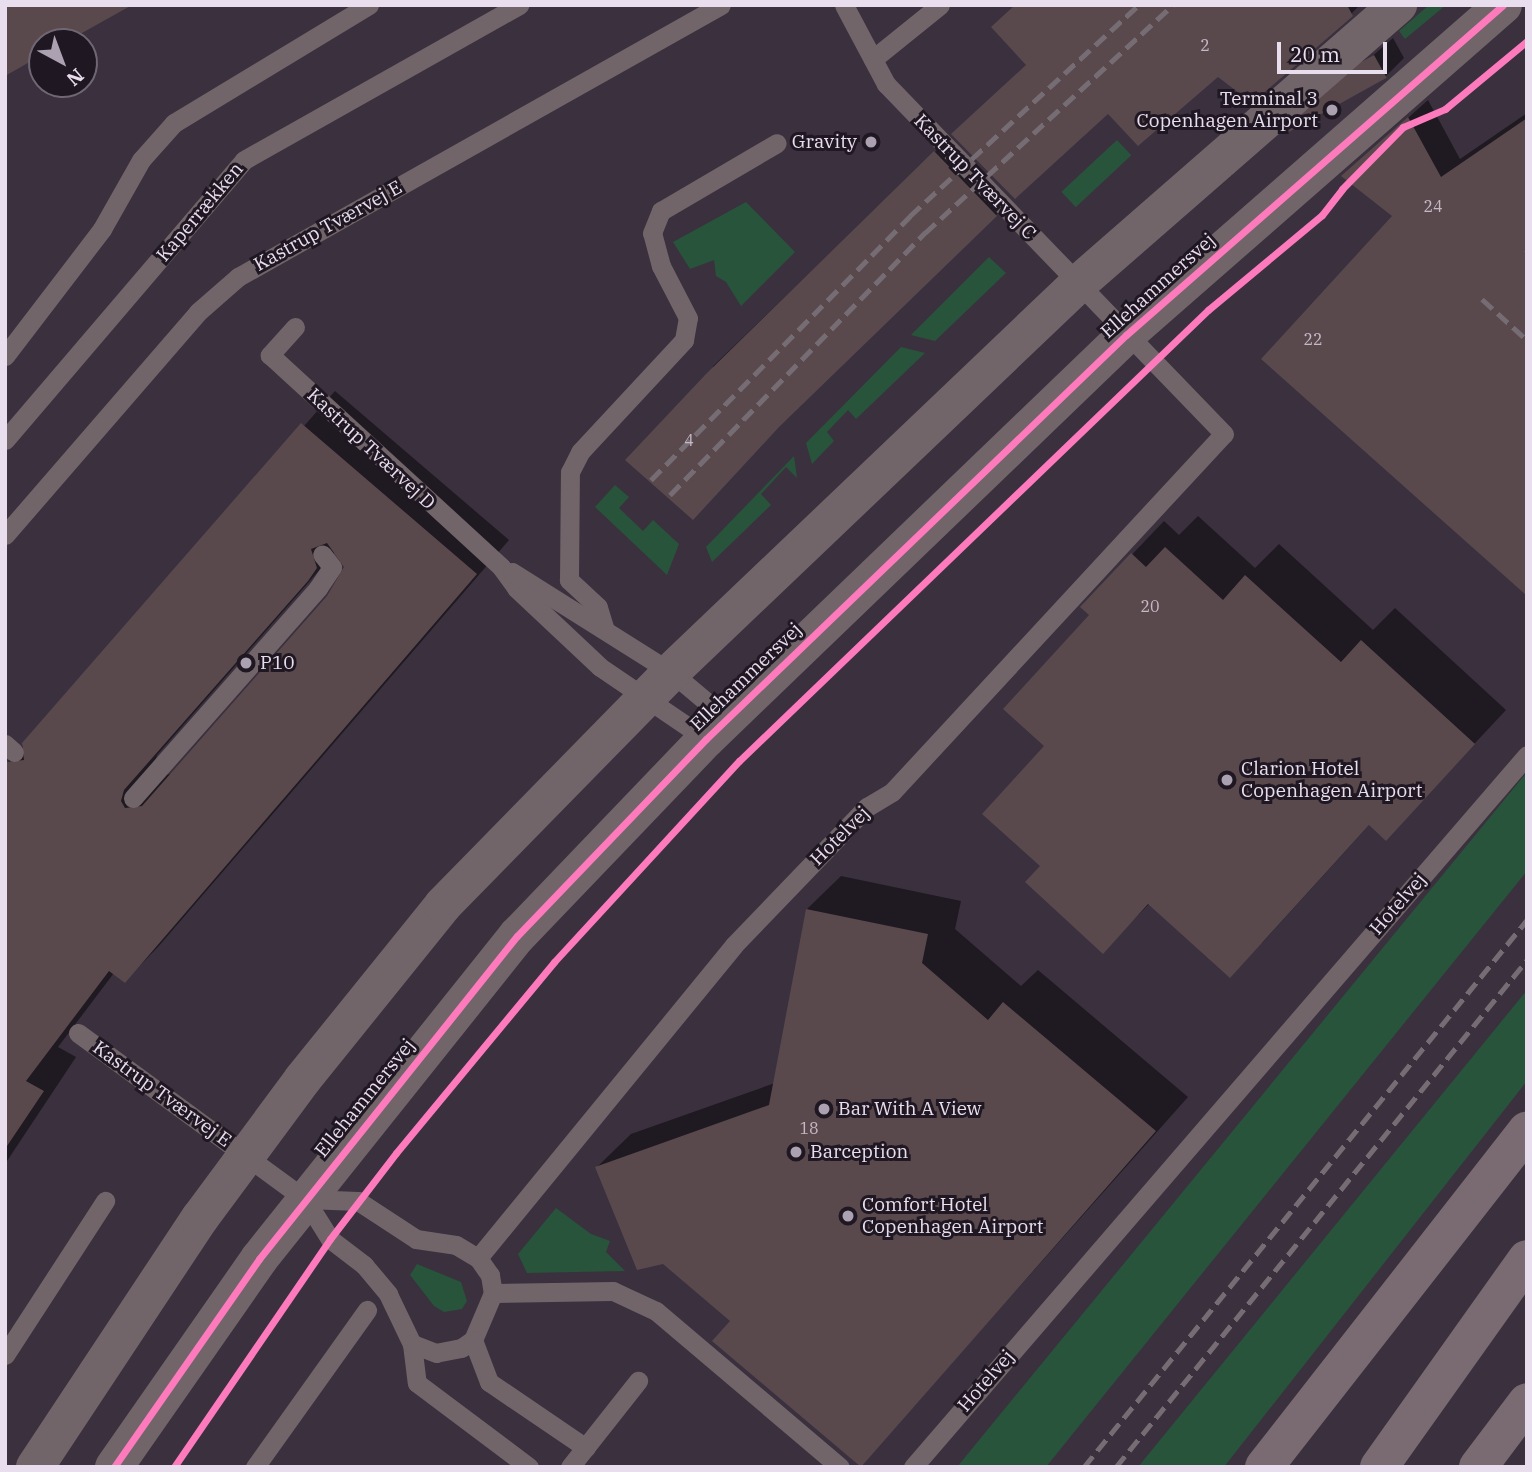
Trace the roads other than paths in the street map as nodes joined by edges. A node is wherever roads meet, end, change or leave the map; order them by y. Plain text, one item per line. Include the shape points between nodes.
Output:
1 (369, 5) edge
2 (519, 5) edge
3 (721, 5) edge
4 (844, 5) edge
5 (940, 5) edge
6 (1398, 5) edge
7 (1503, 5) edge
8 (873, 59) junction
9 (777, 144) dead end
10 (1078, 284) junction
11 (295, 327) dead end
12 (1126, 335) junction
13 (5, 356) edge
14 (1224, 434) joint
15 (5, 440) edge
16 (5, 535) edge
17 (322, 554) dead end
18 (502, 567) junction
19 (604, 627) junction
20 (659, 684) junction
21 (716, 729) junction
22 (1527, 755) edge
23 (133, 798) dead end
24 (78, 1033) dead end
25 (1527, 1130) edge
26 (245, 1156) junction
27 (305, 1199) junction
28 (105, 1201) dead end
29 (478, 1258) junction
30 (1527, 1259) edge
31 (493, 1293) junction
32 (367, 1310) dead end
33 (473, 1340) junction
34 (412, 1344) junction
35 (5, 1355) edge
36 (638, 1381) dead end
37 (1527, 1402) edge
38 (1527, 1419) edge
39 (586, 1448) junction
40 (35, 1467) edge
41 (114, 1467) edge
42 (256, 1467) edge
43 (529, 1467) edge
44 (570, 1467) edge
45 (840, 1467) edge
46 (913, 1467) edge
47 (1264, 1467) edge
48 (1379, 1467) edge
49 (1478, 1467) edge
50 (1499, 1467) edge

1 - 13 lane via 174,123 141,160 102,229
2 - 15 lane, Kaperrækken via 244,160
3 - 16 lane, Kastrup Tværvej E via 238,277 198,312
4 - 8 lane, Kastrup Tværvej C
5 - 8 lane
6 - 10 street
7 - 12 street, Ellehammersvej
8 - 10 lane, Kastrup Tværvej C via 886,84
9 - 19 lane via 661,211 652,233 661,266 688,318 684,340 580,452 570,472 569,580 598,607
10 - 12 lane, Kastrup Tværvej C
10 - 20 street
11 - 18 lane, Kastrup Tværvej D via 270,355
12 - 14 lane, Kastrup Tværvej C
12 - 21 street, Ellehammersvej
14 - 29 lane, Hotelvej via 892,792 867,807 734,945
17 - 23 lane via 332,567 318,589
18 - 19 lane, Kastrup Tværvej D
18 - 20 lane, Kastrup Tværvej D via 516,588 600,667
19 - 20 lane, Kastrup Tværvej D
20 - 21 lane
20 - 21 lane, Kastrup Tværvej D
20 - 26 street via 443,905
21 - 27 street, Ellehammersvej via 517,936
22 - 46 lane, Hotelvej
24 - 26 lane, Kastrup Tværvej E
25 - 47 highway
26 - 27 lane, Kastrup Tværvej E
26 - 40 street
27 - 29 lane via 358,1201 416,1239 456,1245
27 - 34 lane via 330,1239 377,1279
27 - 41 street, Ellehammersvej
28 - 35 lane
29 - 31 lane via 490,1275
30 - 48 highway
31 - 33 lane
31 - 45 lane via 613,1292 656,1311 808,1453
32 - 42 lane
33 - 34 lane via 461,1348 436,1353
33 - 39 lane via 489,1382
34 - 43 lane via 417,1383
36 - 39 lane
37 - 49 highway
38 - 50 highway
39 - 44 lane

